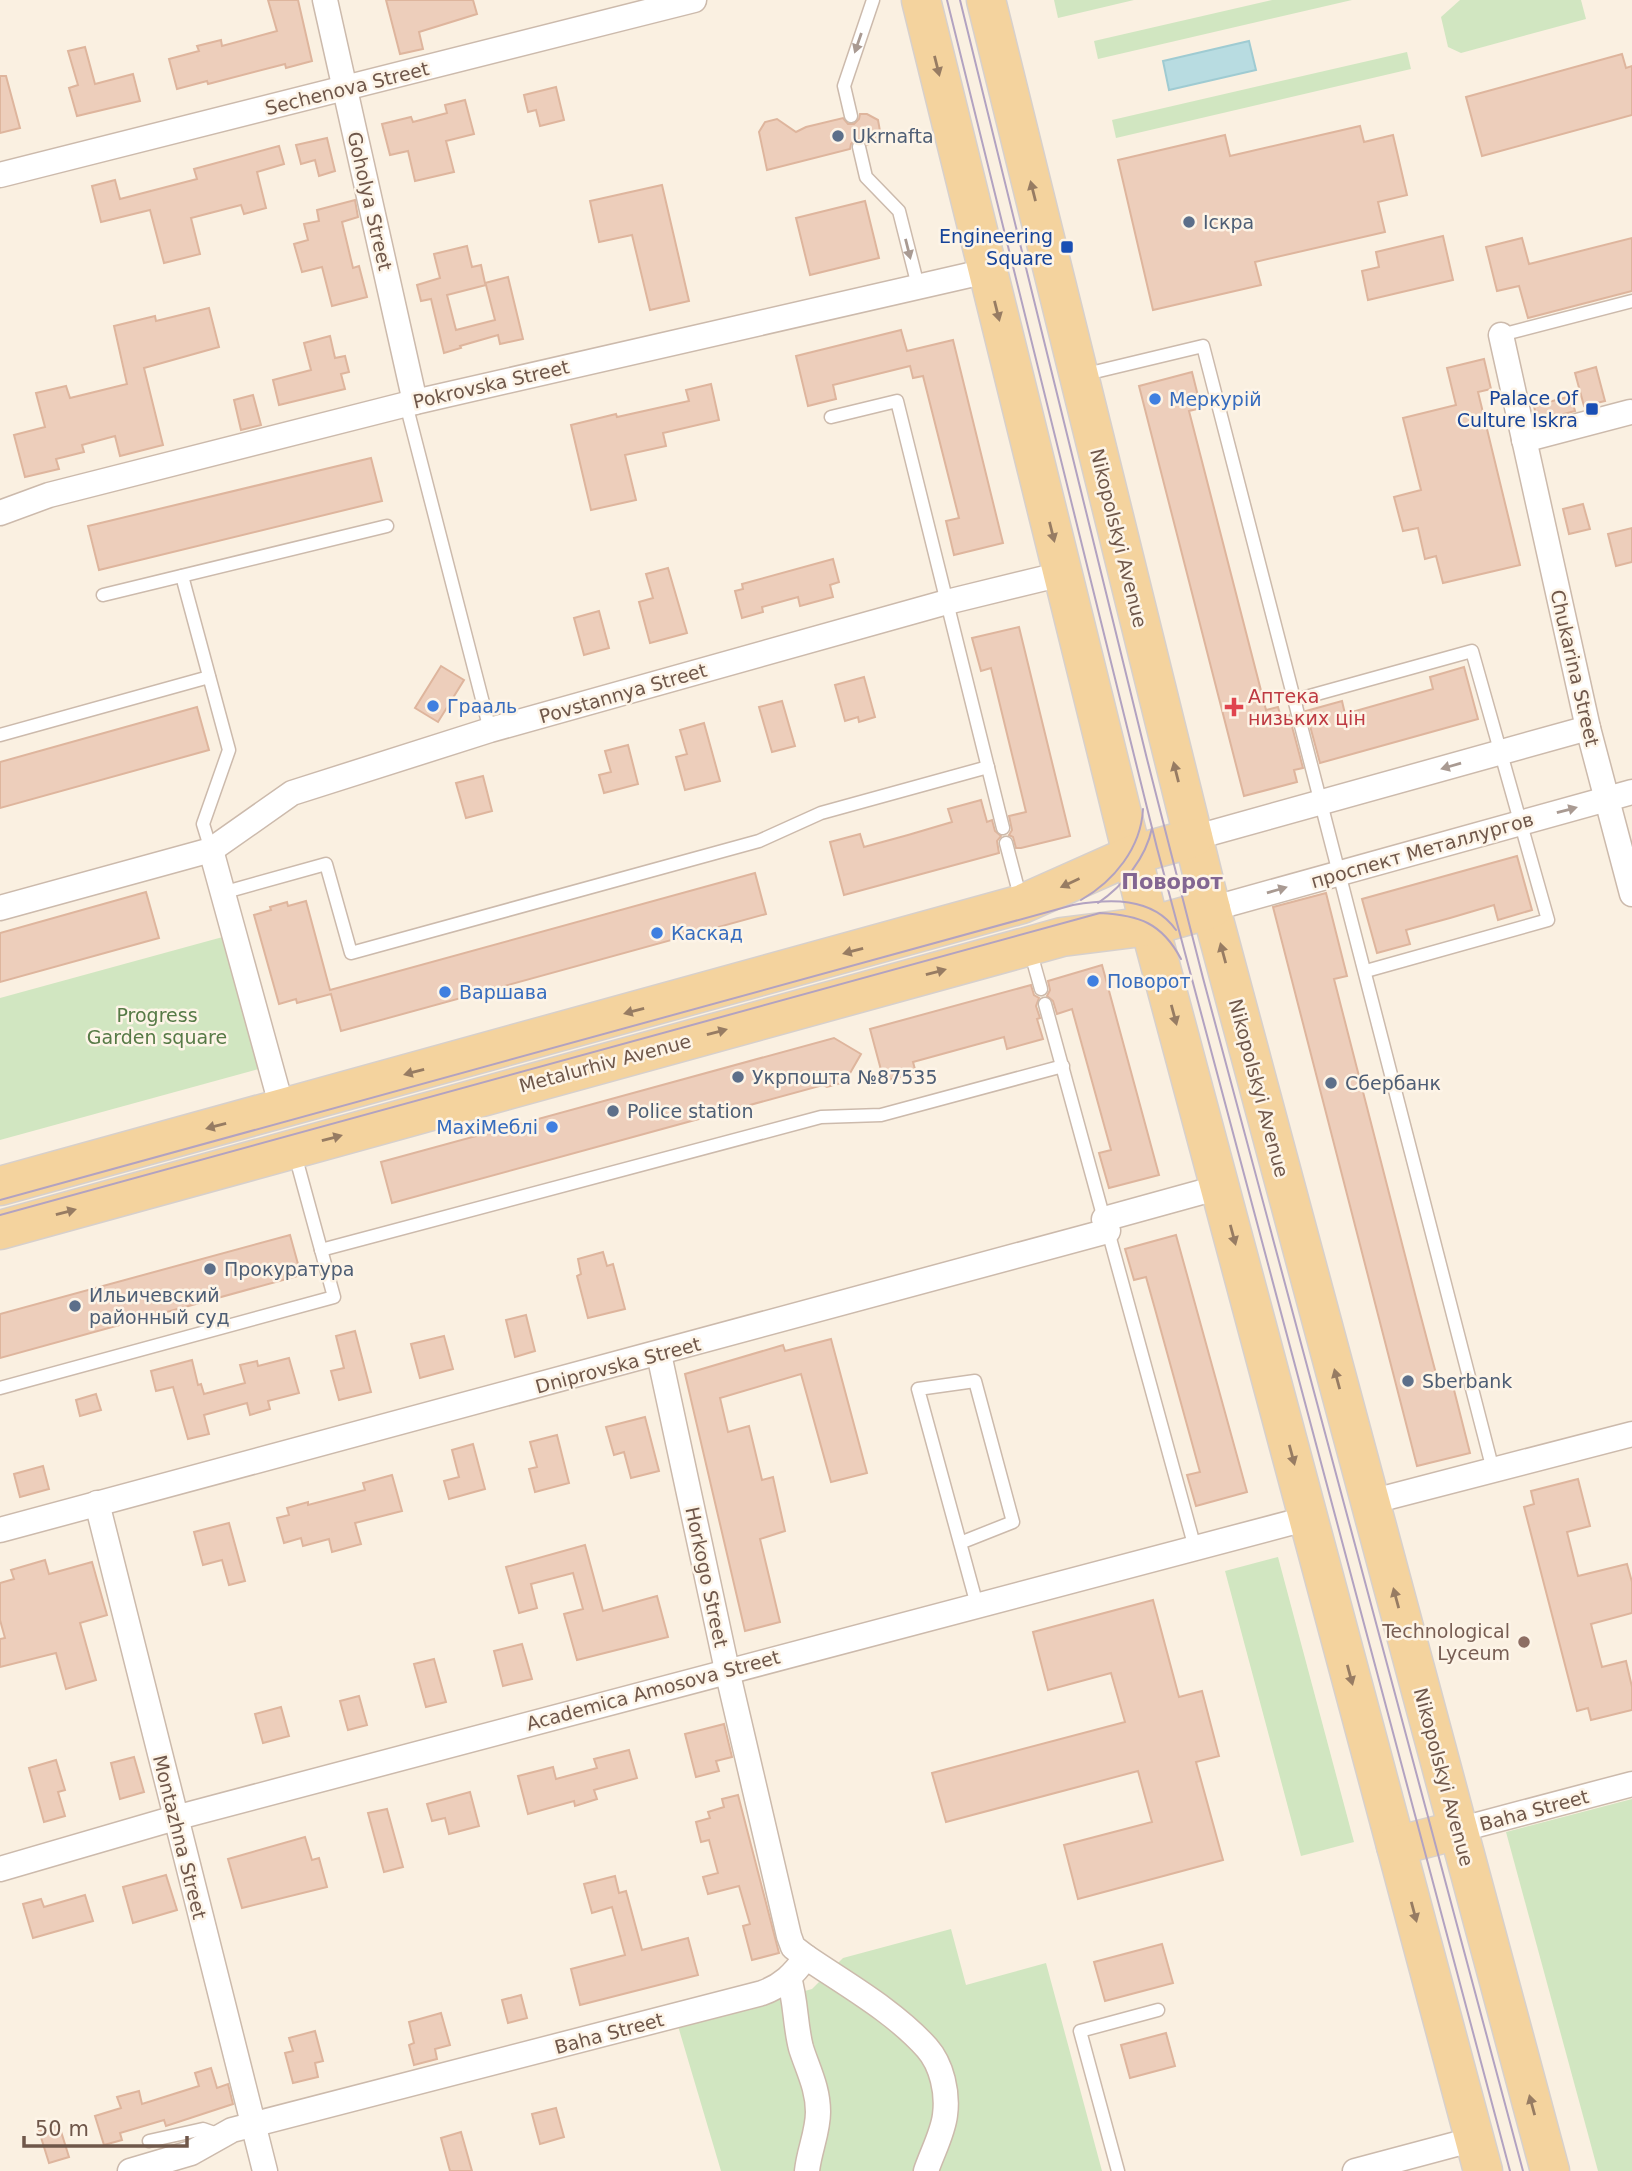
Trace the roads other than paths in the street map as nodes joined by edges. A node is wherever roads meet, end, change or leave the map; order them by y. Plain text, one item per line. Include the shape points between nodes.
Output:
1 (325, 0) edge
2 (694, 0) edge
3 (873, 0) edge
4 (920, 0) edge
5 (986, 0) edge
6 (345, 88) junction
7 (851, 116) dead end
8 (859, 147) dead end
9 (0, 176) edge
10 (987, 271) junction
11 (918, 286) junction
12 (1632, 300) edge
13 (1501, 335) joint
14 (1079, 376) junction
15 (411, 403) junction
16 (1630, 412) dead end
17 (831, 417) dead end
18 (1524, 440) junction
19 (0, 513) edge
20 (387, 526) dead end
21 (1062, 574) junction
22 (182, 576) junction
23 (103, 595) dead end
24 (947, 602) junction
25 (209, 677) junction
26 (1295, 700) junction
27 (1588, 728) junction
28 (490, 730) junction
29 (0, 735) edge
30 (1501, 752) junction
31 (988, 767) junction
32 (1632, 792) edge
33 (1606, 799) junction
34 (1322, 802) junction
35 (1520, 823) junction
36 (1003, 828) dead end
37 (1193, 838) junction
38 (1006, 842) dead end
39 (211, 850) junction
40 (1132, 855) junction
41 (1340, 873) junction
42 (222, 892) junction
43 (1632, 894) edge
44 (1022, 904) junction
45 (0, 908) edge
46 (1212, 909) junction
47 (1150, 926) junction
48 (1029, 946) junction
49 (1366, 971) junction
50 (1041, 989) dead end
51 (1045, 1004) dead end
52 (1063, 1066) junction
53 (282, 1108) junction
54 (293, 1149) junction
55 (0, 1186) edge
56 (1220, 1187) junction
57 (1106, 1225) junction
58 (0, 1230) edge
59 (321, 1250) junction
60 (659, 1354) junction
61 (0, 1388) edge
62 (1632, 1434) edge
63 (1493, 1470) junction
64 (1370, 1502) junction
65 (97, 1503) junction
66 (1308, 1518) junction
67 (0, 1530) edge
68 (960, 1543) junction
69 (1195, 1548) junction
70 (977, 1605) junction
71 (727, 1670) junction
72 (1632, 1784) edge
73 (175, 1818) junction
74 (1458, 1830) junction
75 (1396, 1846) junction
76 (0, 1869) edge
77 (806, 1956) junction
78 (789, 1978) junction
79 (1158, 2010) dead end
80 (254, 2125) junction
81 (220, 2135) junction
82 (149, 2141) dead end
83 (1479, 2155) edge
84 (130, 2171) edge
85 (265, 2171) edge
86 (807, 2171) edge
87 (926, 2171) edge
88 (1118, 2171) edge
89 (1355, 2171) edge
90 (1550, 2171) edge

1 - 6 street, Goholya Street
2 - 6 street, Sechenova Street
3 -> 7 lane via 844,86
4 -> 10 main road
14 -> 5 main road, Nikopolskyi Avenue
6 - 9 street, Sechenova Street
6 - 15 street, Goholya Street
8 -> 11 lane via 866,177 899,211
10 - 11 street, Pokrovska Street
10 -> 21 main road
11 - 15 street, Pokrovska Street
12 - 13 lane
13 - 18 street, Chukarina Street
14 - 26 lane via 1203,346
37 -> 14 main road, Nikopolskyi Avenue
15 - 19 street, Pokrovska Street via 49,495
15 - 28 lane
16 - 18 street
17 - 24 lane via 897,401
18 - 27 street, Chukarina Street
20 - 22 lane
21 - 24 street, Povstannya Street
21 - 40 main road
22 - 23 lane
22 - 25 lane
24 - 28 street, Povstannya Street
24 - 31 lane
25 - 29 lane
25 - 39 lane via 229,751 203,824
26 - 30 lane via 1472,651
26 - 34 lane
27 - 30 street
27 - 33 street, Chukarina Street
28 - 39 street, Povstannya Street via 292,793
30 -> 34 street
30 - 35 lane
31 - 36 lane
31 - 42 lane via 821,813 759,841 351,953 326,864
32 - 33 street, проспект Металлургов
35 -> 33 street, проспект Металлургов
33 - 43 street, Chukarina Street
34 - 37 street
34 - 41 lane
35 - 41 street, проспект Металлургов
35 - 49 lane via 1548,920
37 - 40 main road
37 - 46 main road, Nikopolskyi Avenue
38 - 44 lane
39 - 42 street
39 - 45 street, Povstannya Street
40 -> 44 main road
40 - 47 main road
46 -> 41 street, проспект Металлургов
41 - 49 lane
42 - 53 street
44 -> 53 main road
46 - 47 main road, Metalurhiv Avenue
64 -> 46 main road, Nikopolskyi Avenue
47 - 48 main road, Metalurhiv Avenue via 1072,935
47 -> 56 main road
48 - 50 lane
54 -> 48 main road, Metalurhiv Avenue
49 - 63 lane
51 - 52 lane
52 - 57 lane
52 - 59 lane via 881,1115 821,1117
53 - 54 main road
53 -> 55 main road
58 -> 54 main road, Metalurhiv Avenue
54 - 59 lane
56 - 57 street, Dniprovska Street
56 -> 66 main road
57 - 60 street, Dniprovska Street
57 - 69 lane
59 - 61 lane via 334,1297
60 - 65 street, Dniprovska Street
60 - 71 street, Horkogo Street
62 - 63 street
63 - 64 street
74 -> 64 main road, Nikopolskyi Avenue
65 - 67 street, Dniprovska Street
65 - 73 street, Montazhna Street
66 - 69 street, Academica Amosova Street
66 -> 75 main road
68 - 68 lane via 918,1389 975,1381 1013,1522
68 - 70 lane
69 - 70 street, Academica Amosova Street
70 - 71 street, Academica Amosova Street
71 - 73 street, Academica Amosova Street
71 - 77 street, Horkogo Street via 789,1936 793,1947
72 - 74 street, Baha Street
73 - 76 street, Academica Amosova Street
73 - 80 street, Montazhna Street
74 - 75 main road, Baha Street
90 -> 74 main road, Nikopolskyi Avenue
75 -> 83 main road
77 - 78 street, Baha Street
77 - 87 street via 891,2015 928,2049 940,2068 945,2116
78 - 80 street, Baha Street via 762,1993
78 - 86 street via 818,2113
79 - 88 lane via 1080,2031
80 - 81 street, Baha Street
80 - 85 street, Montazhna Street
81 - 82 lane via 203,2129
81 - 84 street, Baha Street via 191,2153
83 - 89 street

